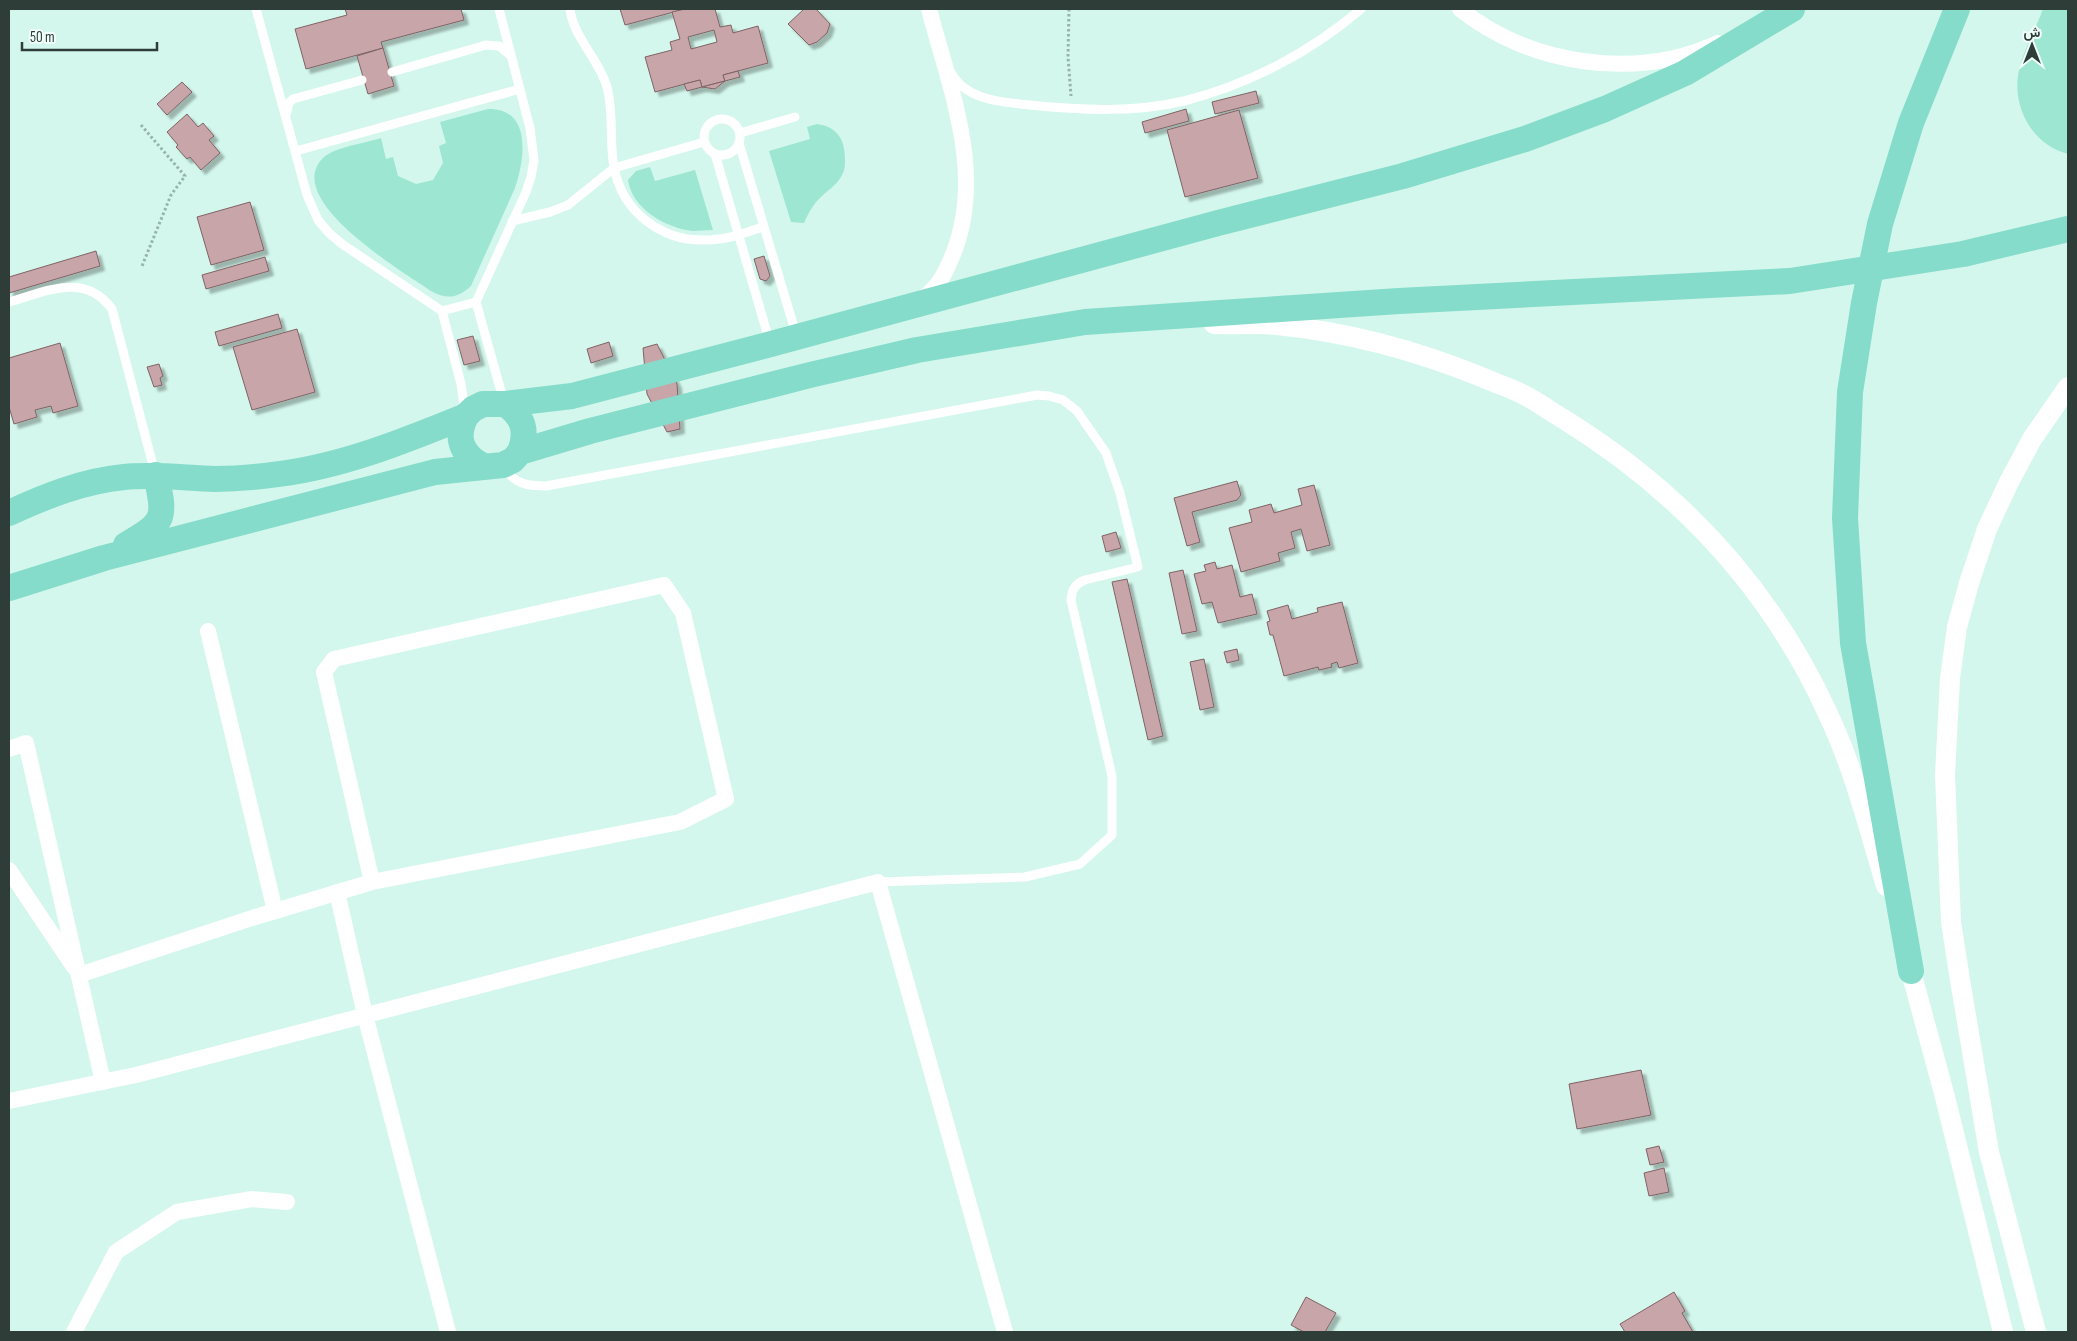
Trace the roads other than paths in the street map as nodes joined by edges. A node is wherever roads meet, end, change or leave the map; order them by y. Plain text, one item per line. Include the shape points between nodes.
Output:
1 (256, 9) edge
2 (498, 9) edge
3 (570, 9) edge
4 (929, 9) edge
5 (1361, 9) edge
6 (1460, 9) edge
7 (1791, 9) edge
8 (1957, 9) edge
9 (941, 54) junction
10 (511, 57) junction
11 (392, 72) dead end
12 (362, 80) dead end
13 (520, 89) junction
14 (286, 116) junction
15 (795, 117) dead end
16 (740, 132) junction
17 (704, 142) junction
18 (739, 143) junction
19 (296, 151) junction
20 (716, 154) junction
21 (614, 168) junction
22 (512, 221) junction
23 (763, 227) junction
24 (2068, 229) edge
25 (738, 235) junction
26 (9, 302) edge
27 (476, 302) junction
28 (907, 308) junction
29 (442, 311) junction
30 (1085, 322) junction
31 (797, 337) junction
32 (770, 344) junction
33 (2068, 387) edge
34 (505, 404) junction
35 (466, 416) junction
36 (502, 461) junction
37 (156, 475) junction
38 (9, 513) edge
39 (104, 558) junction
40 (12, 585) edge
41 (208, 631) dead end
42 (9, 749) edge
43 (9, 870) edge
44 (372, 882) junction
45 (878, 882) junction
46 (337, 892) junction
47 (275, 911) junction
48 (1911, 971) junction
49 (79, 975) junction
50 (365, 1016) junction
51 (103, 1082) junction
52 (9, 1101) edge
53 (287, 1202) dead end
54 (74, 1332) edge
55 (448, 1332) edge
56 (1005, 1332) edge
57 (2003, 1332) edge
58 (2036, 1332) edge

1 - 14 lane
2 - 10 lane
3 - 21 lane via 575,28 595,58 608,90
4 - 9 street
5 - 9 lane via 1317,42 1227,88 1182,101 1130,108 1072,109 973,95 953,77
6 - 7 street via 1507,39 1546,54 1585,62 1626,63 1669,58 1710,46
7 - 28 main road via 1685,73 1605,110 1526,139 1403,176 1208,225
8 - 48 main road via 1911,123 1880,224 1850,392 1845,518 1853,643
9 - 28 street via 966,159 967,191 955,250 944,276 930,294
10 - 11 lane via 499,46 486,46
10 - 13 lane
12 - 14 lane via 293,99
13 - 19 lane
13 - 22 lane via 534,160 531,177
14 - 19 lane
15 - 16 lane
16 - 17 lane via 729,120 716,119 706,127
16 - 18 lane
17 - 20 lane
17 - 21 lane
18 - 20 lane via 727,154
18 - 23 lane
19 - 29 lane via 312,206 329,233
20 - 25 lane
21 - 22 lane via 568,205
21 - 25 lane via 618,186 627,202 641,218 657,228 678,238 692,240
22 - 27 lane
23 - 25 lane
23 - 31 lane
24 - 30 main road via 1963,254 1790,281 1399,301
25 - 32 lane
26 - 37 lane via 67,286 84,288 104,299 112,309
27 - 29 lane
27 - 34 lane
28 - 31 main road
29 - 35 lane
30 - 36 main road via 917,350 839,368 590,430
30 - 48 street via 1276,325 1362,339 1434,359 1524,395 1592,437 1659,487 1712,538 1757,592 1796,654 1828,714 1854,780
31 - 32 main road
32 - 34 main road via 572,396
33 - 58 street via 2032,439 2009,482 1987,529 1969,582 1957,627 1950,678 1945,775 1951,922 1960,980 1989,1152
34 - 35 main road via 483,404
34 - 36 main road via 521,420 524,441
35 - 36 main road via 460,435 466,454 474,461
35 - 37 main road via 401,443 298,471 215,479
36 - 39 main road via 435,472
36 - 45 lane via 508,474 517,482 546,486 1037,395 1063,400 1078,411 1106,453 1120,493 1138,567 1085,580 1074,587 1071,600 1112,776 1112,835 1080,864 1025,877
37 - 38 main road via 89,483
37 - 39 main road via 162,500 159,522 153,529
39 - 40 main road
41 - 47 street
42 - 49 street via 26,744
43 - 49 street
44 - 44 street via 680,822 726,799 683,613 664,585 334,659 324,672
44 - 46 street
45 - 50 street
45 - 56 street
46 - 47 street
46 - 50 street
47 - 49 street
48 - 57 street
49 - 51 street
50 - 51 street
50 - 55 street
51 - 52 street
53 - 54 street via 252,1199 177,1212 116,1252

